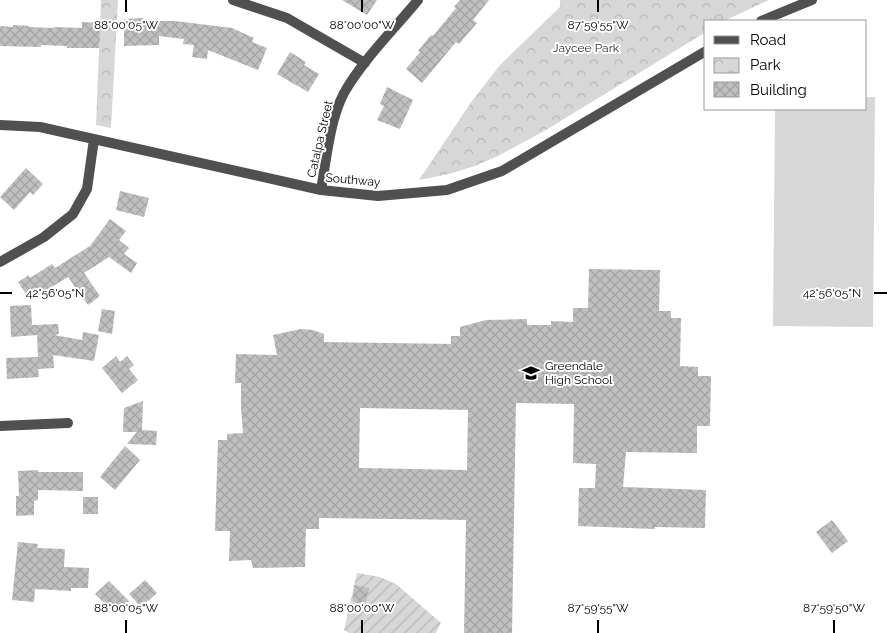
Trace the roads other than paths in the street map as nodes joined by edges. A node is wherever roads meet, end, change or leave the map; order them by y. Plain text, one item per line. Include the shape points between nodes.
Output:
1 (233, 0) edge
2 (418, 0) edge
3 (812, 0) edge
4 (763, 20) edge
5 (704, 52) edge
6 (365, 63) junction
7 (0, 125) edge
8 (94, 139) junction
9 (321, 190) junction
10 (0, 262) edge
11 (68, 423) dead end
12 (0, 426) edge

1 - 6 street via 287,18
2 - 6 street, Catalpa Street
3 - 4 street
5 - 9 street, Southway via 502,171 446,190 378,196
6 - 9 street, Catalpa Street via 344,94 334,122
7 - 8 street, Southway via 40,127
8 - 9 street, Southway
8 - 10 street via 86,189 73,214 44,237
11 - 12 street

